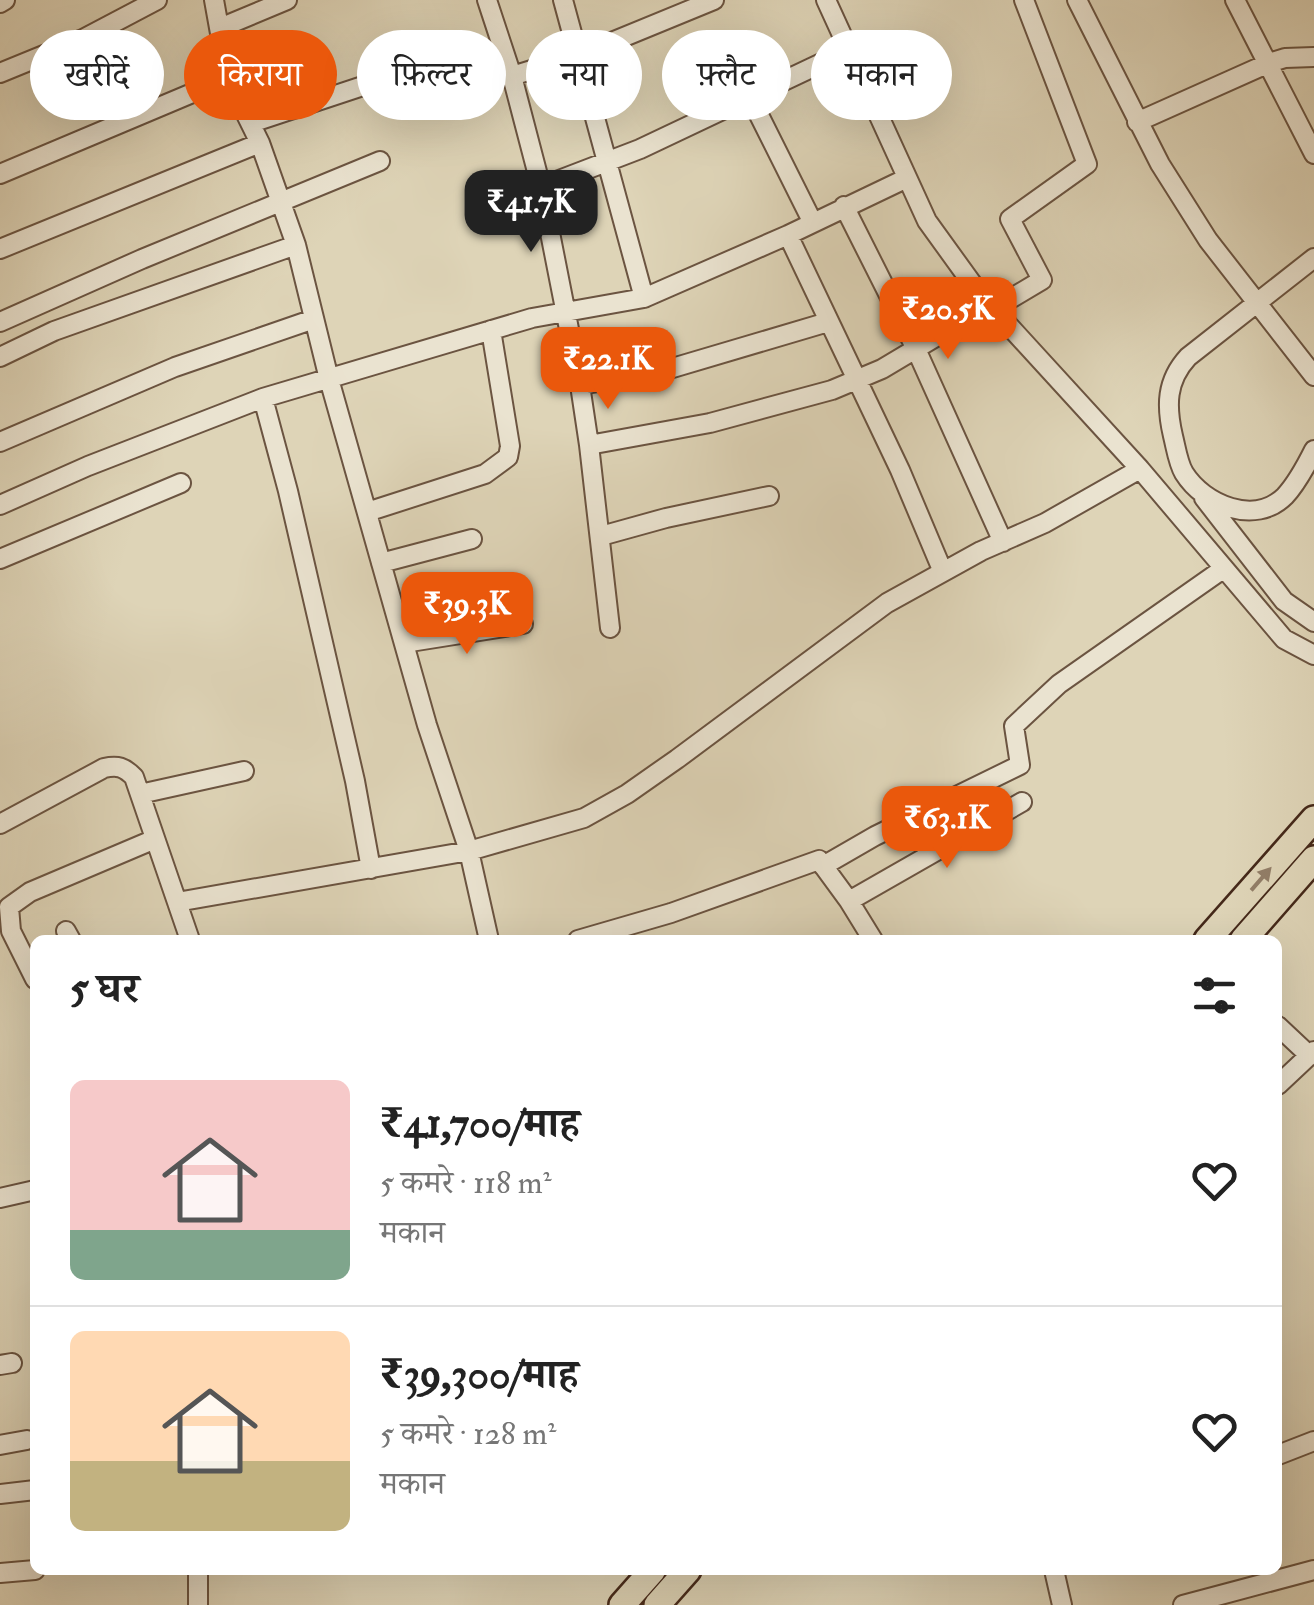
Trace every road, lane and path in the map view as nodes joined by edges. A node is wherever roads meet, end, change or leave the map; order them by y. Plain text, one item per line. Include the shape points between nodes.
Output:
1 (157, 0) edge
2 (214, 0) edge
3 (284, 0) edge
4 (486, 0) edge
5 (563, 0) edge
6 (714, 0) edge
7 (826, 0) edge
8 (1024, 0) edge
9 (1077, 0) edge
10 (1235, 0) edge
11 (220, 28) joint
12 (572, 30) edge
13 (641, 30) edge
14 (839, 30) edge
15 (1314, 57) edge
16 (1269, 63) junction
17 (526, 72) edge
18 (0, 73) edge
19 (512, 76) junction
20 (357, 88) edge
21 (184, 97) edge
22 (248, 120) edge
23 (596, 120) edge
24 (704, 120) edge
25 (762, 120) edge
26 (879, 120) edge
27 (1137, 122) junction
28 (250, 124) junction
29 (260, 143) junction
30 (1314, 154) edge
31 (380, 161) dead end
32 (607, 162) junction
33 (0, 174) edge
34 (905, 179) junction
35 (540, 187) junction
36 (283, 201) junction
37 (844, 206) junction
38 (812, 221) junction
39 (788, 235) junction
40 (296, 245) junction
41 (0, 249) edge
42 (1314, 258) edge
43 (980, 293) junction
44 (644, 298) junction
45 (1257, 305) junction
46 (994, 308) junction
47 (568, 313) junction
48 (314, 319) junction
49 (0, 322) edge
50 (828, 322) junction
51 (491, 330) junction
52 (916, 349) junction
53 (0, 357) edge
54 (1314, 376) edge
55 (329, 379) junction
56 (858, 379) junction
57 (580, 385) junction
58 (263, 398) junction
59 (0, 442) edge
60 (588, 446) junction
61 (1314, 450) edge
62 (1140, 469) junction
63 (181, 483) dead end
64 (1195, 486) junction
65 (768, 496) dead end
66 (0, 505) edge
67 (368, 512) junction
68 (600, 536) junction
69 (472, 538) dead end
70 (1003, 542) junction
71 (0, 559) edge
72 (382, 564) junction
73 (1222, 569) junction
74 (942, 572) junction
75 (1314, 622) edge
76 (522, 624) dead end
77 (610, 628) dead end
78 (404, 643) junction
79 (1314, 656) edge
80 (244, 771) dead end
81 (140, 794) junction
82 (1022, 802) dead end
83 (1314, 819) edge
84 (0, 824) edge
85 (155, 840) junction
86 (469, 851) junction
87 (1314, 859) edge
88 (824, 866) junction
89 (371, 869) junction
90 (849, 900) junction
91 (178, 902) junction
92 (184, 935) edge
93 (488, 935) edge
94 (595, 935) edge
95 (869, 935) edge
96 (1211, 935) edge
97 (1247, 935) edge
98 (30, 968) edge
99 (1282, 1029) edge
100 (1312, 1054) edge
101 (1282, 1081) edge
102 (30, 1191) edge
103 (0, 1198) edge
104 (26, 1440) dead end
105 (1314, 1441) edge
106 (0, 1445) edge
107 (1282, 1453) edge
108 (30, 1491) edge
109 (0, 1494) edge
110 (30, 1570) edge
111 (1314, 1570) edge
112 (0, 1573) edge
113 (198, 1575) edge
114 (649, 1575) edge
115 (684, 1575) edge
116 (1055, 1575) edge
117 (198, 1605) edge
118 (622, 1605) edge
119 (657, 1605) edge
120 (1062, 1605) edge
121 (1183, 1605) edge

1 - 18 street
2 - 11 street
3 - 11 street
4 - 19 street
5 - 12 street
6 - 13 street
7 - 14 street
8 - 46 street via 1087,164 1010,219 1042,280
9 - 27 street
10 - 16 street
15 - 16 street
16 - 27 street
16 - 30 street
17 - 19 street
19 - 35 street
20 - 28 street
21 - 33 street
22 - 28 street
23 - 32 street
24 - 32 street
25 - 38 street
26 - 34 street
27 - 45 street via 1208,240
28 - 29 street
29 - 36 street
29 - 41 street
31 - 36 street
32 - 35 street
32 - 44 street
34 - 37 street
34 - 43 street
35 - 47 street
36 - 40 street
36 - 49 street
37 - 38 street
37 - 52 street
38 - 39 street
39 - 44 street
39 - 50 street
40 - 48 street
40 - 53 street
42 - 45 street
43 - 46 street
43 - 52 street via 939,336
44 - 47 street
45 - 54 street
45 - 64 street via 1188,357 1174,376 1168,411 1183,472
46 - 62 street
47 - 51 street
47 - 57 street
48 - 55 street
48 - 59 street via 134,383
50 - 56 street
50 - 57 street via 659,372
51 - 55 street
51 - 67 street via 508,457 485,474
52 - 56 street
52 - 70 street
55 - 58 street
55 - 67 street
56 - 60 street via 710,423
56 - 74 street
57 - 60 street
58 - 66 street
58 - 89 street
60 - 68 street
61 - 64 street via 1300,477 1270,506 1248,512
62 - 70 street
62 - 73 street
63 - 71 street
64 - 75 street via 1284,600
65 - 68 street
67 - 72 street
68 - 77 street
69 - 72 street
70 - 74 street
72 - 78 street
73 - 79 street via 1284,639
73 - 88 street via 1059,684 1014,726 1020,764
74 - 86 street via 873,613 628,794 584,818
76 - 78 street
78 - 86 street
80 - 81 street
81 - 84 street via 134,777 117,765
81 - 85 street
82 - 90 street
96 -> 83 highway
85 - 91 street
85 - 98 street via 9,907 12,931
86 - 89 street
86 - 93 street
87 - 97 highway
88 - 90 street
88 - 94 street via 819,860
89 - 91 street
90 - 95 street
91 - 92 street
99 - 100 street
100 - 101 street
102 - 103 street
104 - 106 street
105 - 107 street
108 - 109 street
110 - 112 street
111 - 121 street
113 - 117 street
114 - 118 highway
115 - 119 highway
116 - 120 street

